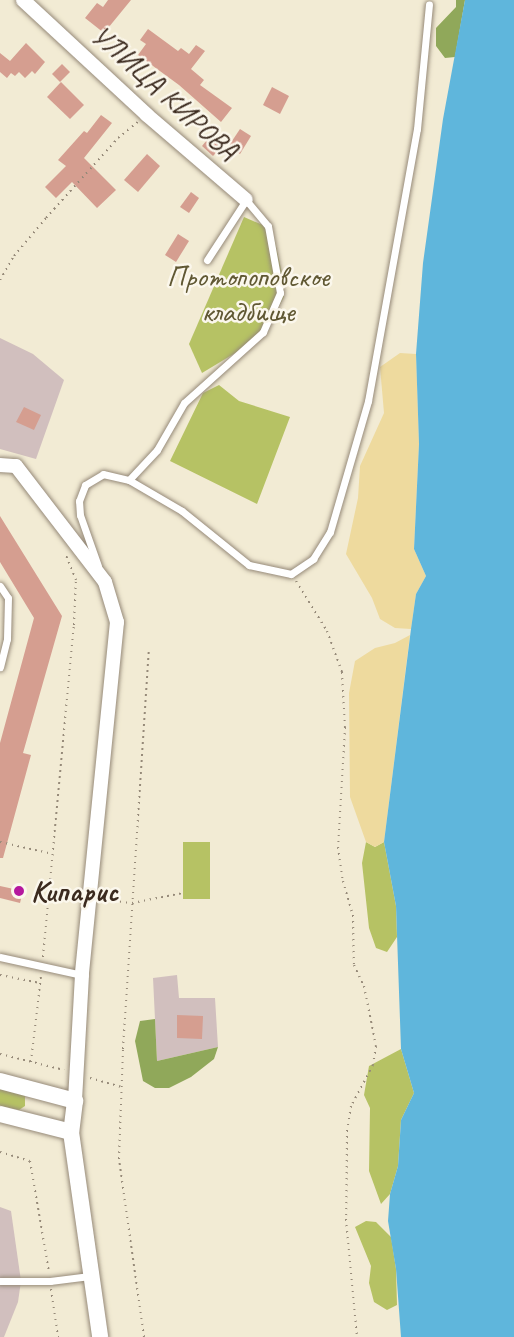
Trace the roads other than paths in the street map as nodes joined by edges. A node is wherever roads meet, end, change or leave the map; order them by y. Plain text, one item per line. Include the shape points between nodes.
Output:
1 (23, 0) edge
2 (429, 5) dead end
3 (246, 200) junction
4 (207, 260) dead end
5 (0, 465) edge
6 (129, 480) junction
7 (105, 582) junction
8 (0, 586) edge
9 (0, 667) edge
10 (0, 957) edge
11 (82, 975) junction
12 (0, 1081) edge
13 (75, 1101) junction
14 (0, 1114) edge
15 (71, 1131) junction
16 (92, 1276) junction
17 (0, 1281) edge
18 (100, 1337) edge

1 - 3 street, УЛИЦА КИРОВА
2 - 6 lane via 417,129 368,402 330,532 313,559 291,574 249,565 182,511
3 - 4 lane
3 - 6 lane via 268,226 280,293 263,332 184,403 157,450
5 - 7 street via 16,466
6 - 7 lane via 103,474 85,484 79,501 89,543
7 - 11 street via 117,622
8 - 9 lane via 8,598 8,639
10 - 11 lane
11 - 13 street
12 - 13 street
13 - 15 street
14 - 15 street
15 - 16 street
16 - 17 lane
16 - 18 street

